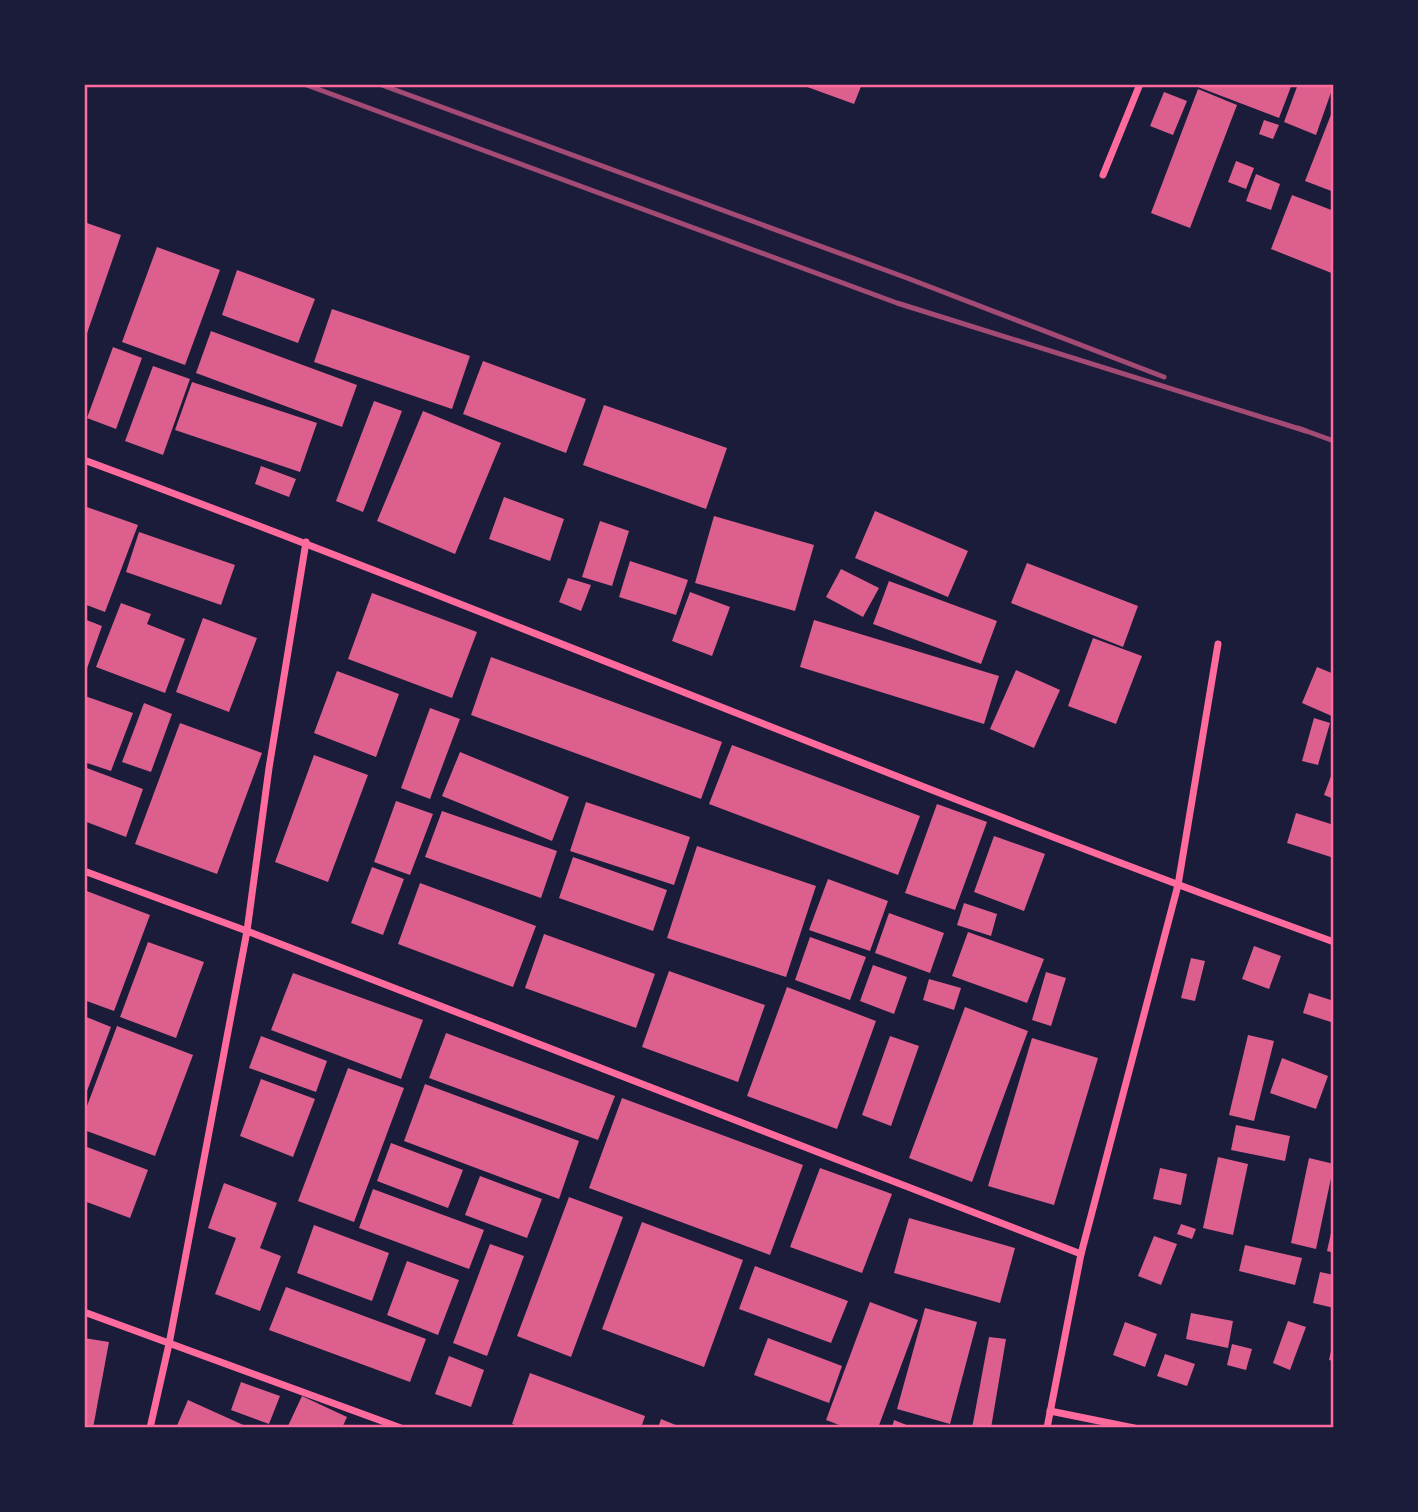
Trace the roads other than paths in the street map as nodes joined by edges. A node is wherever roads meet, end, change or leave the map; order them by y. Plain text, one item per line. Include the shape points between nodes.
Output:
1 (1140, 84) edge
2 (1103, 175) dead end
3 (84, 460) edge
4 (306, 542) junction
5 (1218, 644) dead end
6 (84, 871) edge
7 (1178, 885) junction
8 (247, 931) junction
9 (1334, 942) edge
10 (1081, 1254) junction
11 (84, 1312) edge
12 (169, 1344) junction
13 (1050, 1411) junction
14 (150, 1428) edge
15 (401, 1428) edge
16 (1047, 1428) edge
17 (1134, 1428) edge

1 - 2 street
3 - 4 street
4 - 7 street
4 - 8 street
5 - 7 street
6 - 8 street
7 - 9 street
7 - 10 street
8 - 10 street
8 - 12 street
10 - 13 street
11 - 12 street
12 - 14 street
12 - 15 street
13 - 16 street
13 - 17 street

